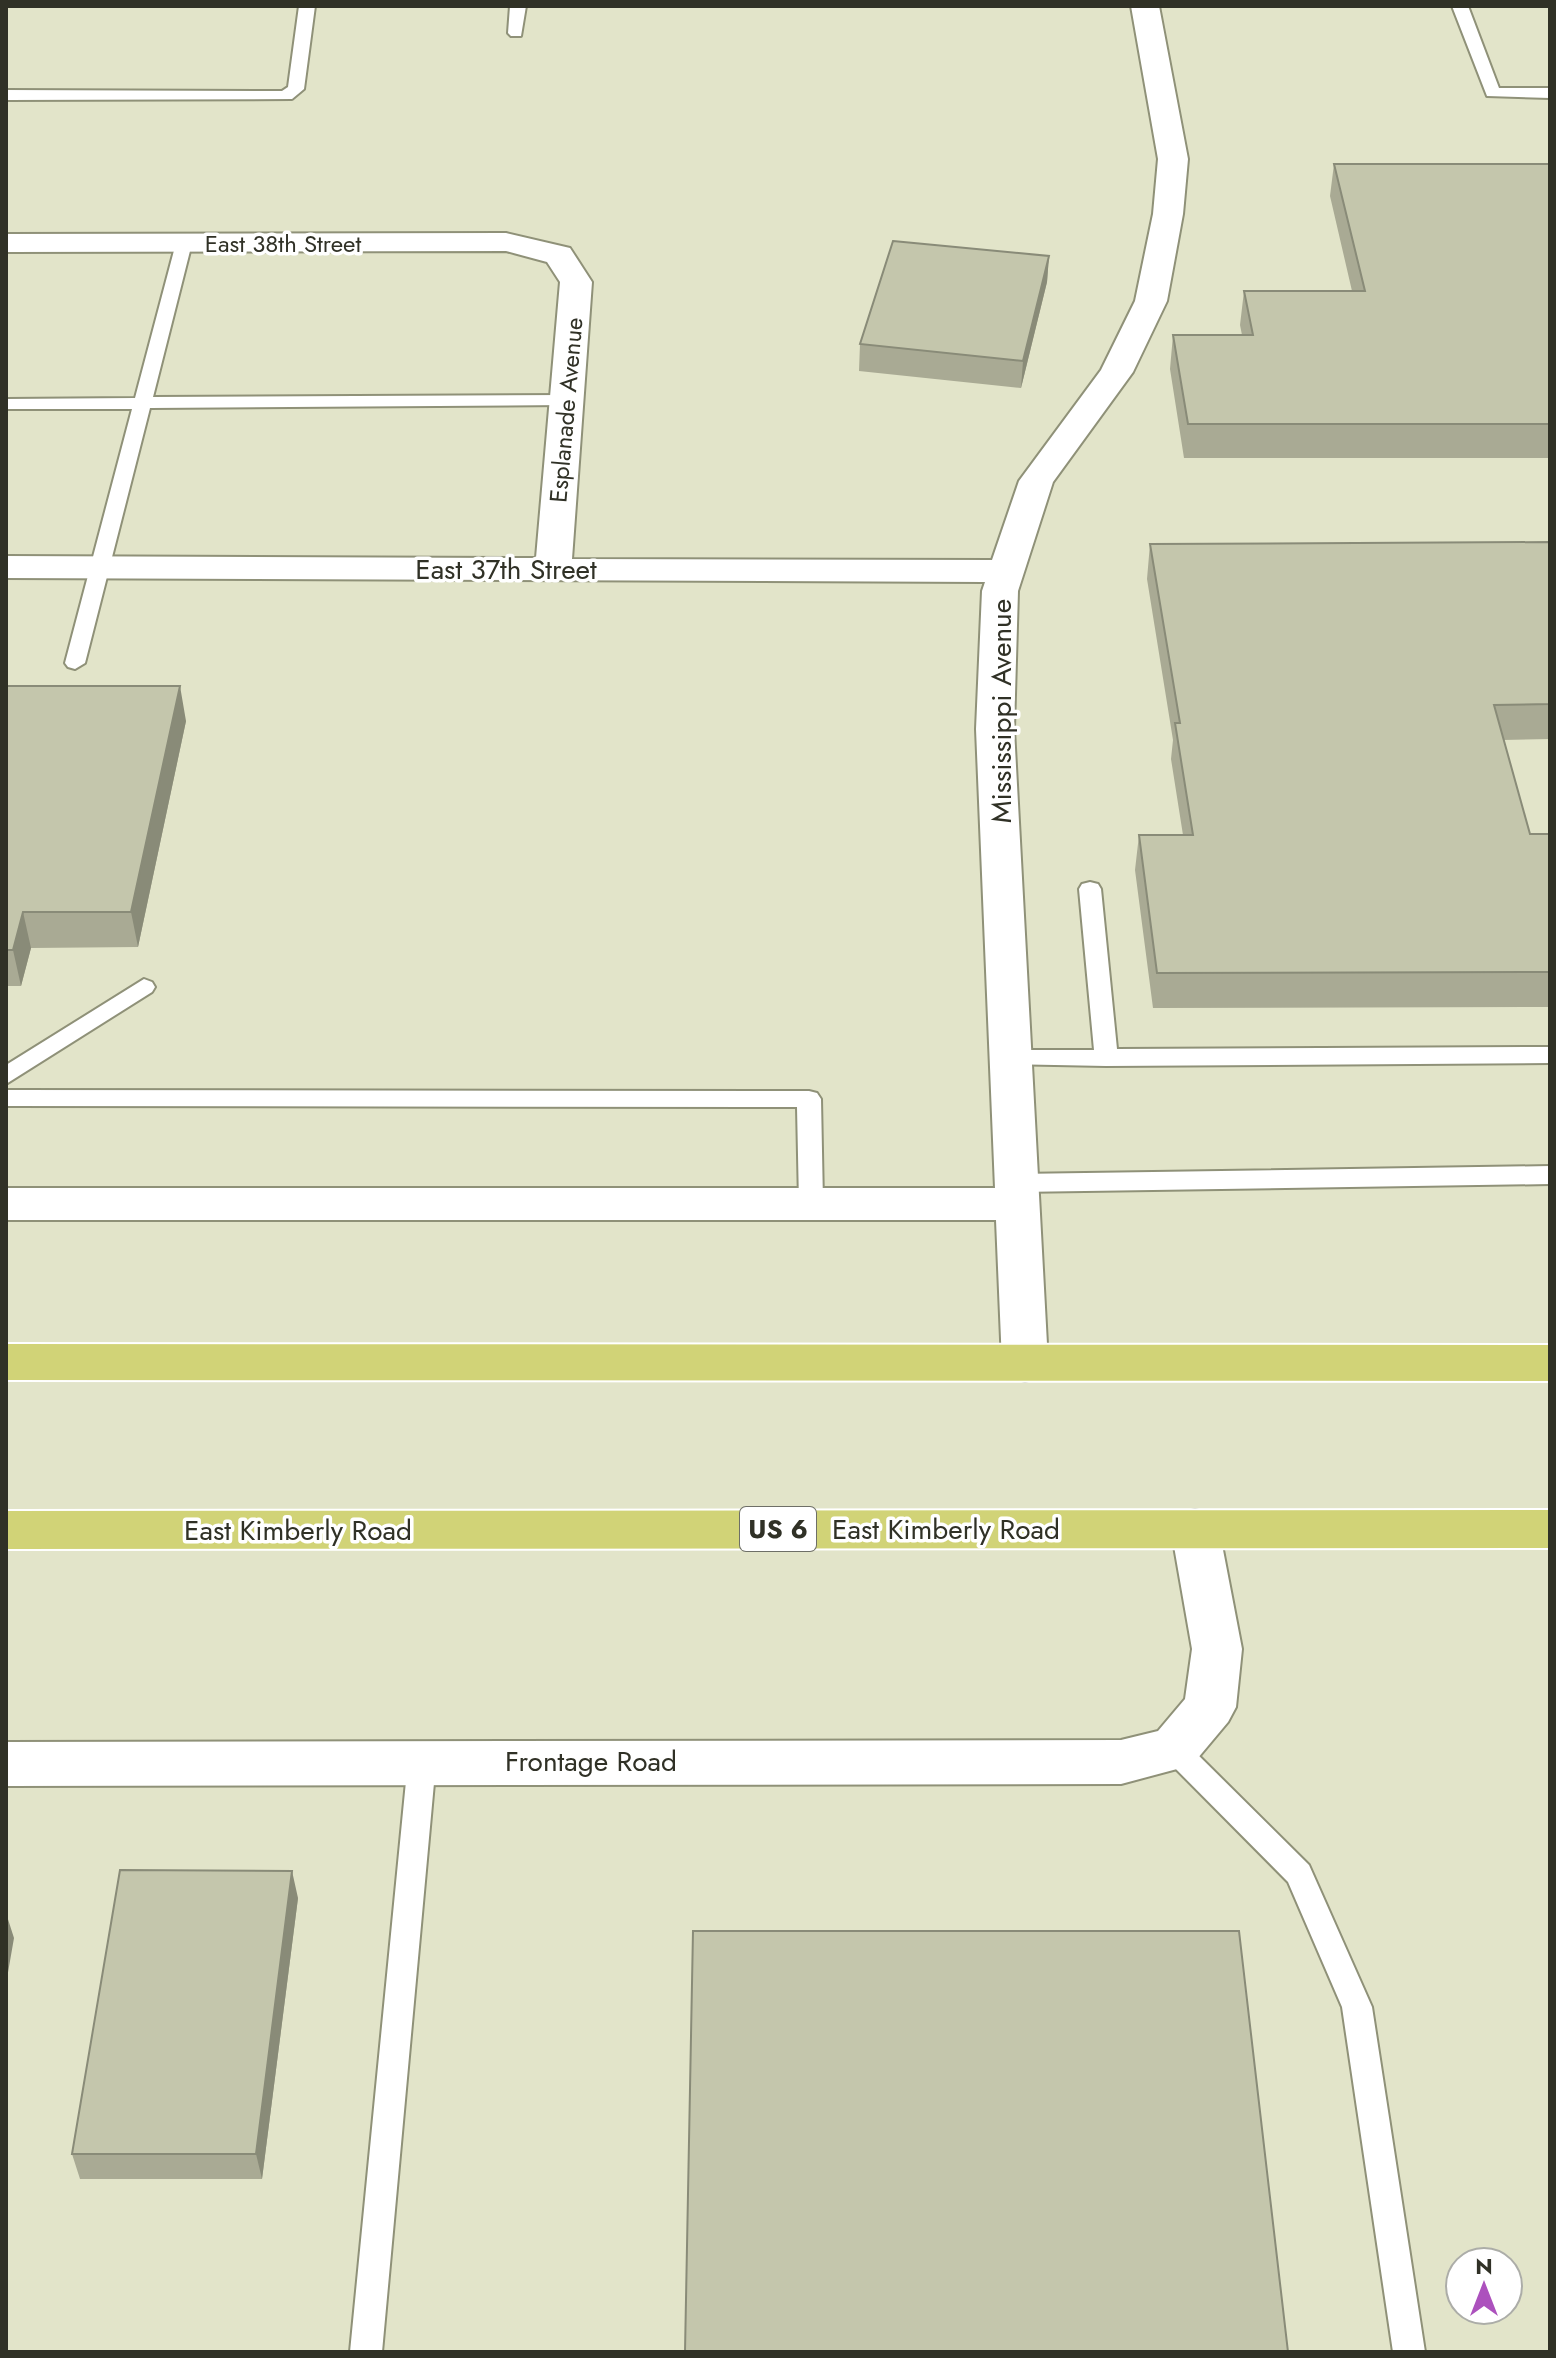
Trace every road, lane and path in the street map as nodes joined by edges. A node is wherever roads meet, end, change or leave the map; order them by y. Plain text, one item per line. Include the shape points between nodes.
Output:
1 (307, 6) edge
2 (518, 6) edge
3 (1145, 6) edge
4 (1460, 6) edge
5 (516, 33) dead end
6 (1550, 93) edge
7 (6, 95) edge
8 (6, 243) edge
9 (184, 243) junction
10 (559, 255) joint
11 (566, 400) junction
12 (142, 403) junction
13 (6, 404) edge
14 (6, 567) edge
15 (100, 567) junction
16 (553, 569) junction
17 (1006, 571) junction
18 (75, 663) dead end
19 (1090, 889) dead end
20 (144, 987) dead end
21 (1550, 1055) edge
22 (1012, 1058) junction
23 (1106, 1058) junction
24 (6, 1076) edge
25 (6, 1098) edge
26 (1550, 1175) edge
27 (1018, 1193) junction
28 (811, 1203) junction
29 (6, 1204) edge
30 (6, 1362) edge
31 (1025, 1363) junction
32 (1550, 1363) edge
33 (1195, 1529) junction
34 (1550, 1529) edge
35 (6, 1530) edge
36 (1174, 1749) junction
37 (422, 1761) junction
38 (6, 1764) edge
39 (366, 2352) edge
40 (1409, 2352) edge

1 - 7 lane via 296,89 286,96
2 - 5 lane
3 - 17 street, Mississippi Avenue via 1173,159 1151,301 1117,372 1036,481
4 - 6 lane via 1493,93
8 - 9 street, East 38th Street
9 - 10 street, East 38th Street via 506,242
9 - 12 lane
10 - 11 street, Esplanade Avenue via 576,282
11 - 12 lane
11 - 16 street, Esplanade Avenue
12 - 13 lane
12 - 15 lane
14 - 15 street, East 37th Street
15 - 16 street, East 37th Street
15 - 18 lane
16 - 17 street, East 37th Street
17 - 22 street, Mississippi Avenue via 1000,591 995,729
19 - 23 lane
20 - 24 lane
21 - 23 lane
22 - 23 lane
22 - 27 street, Mississippi Avenue
25 - 28 lane via 809,1099
26 - 27 lane
27 - 28 street
27 - 31 street, Mississippi Avenue
28 - 29 street
30 - 31 main road
31 - 32 main road
33 - 34 main road, East Kimberly Road / US 6
33 - 35 main road, East Kimberly Road / US 6
33 - 36 street via 1217,1649 1210,1707
36 - 37 street, Frontage Road via 1121,1762
36 - 40 lane via 1299,1874 1357,2007
37 - 38 street, Frontage Road
37 - 39 lane

